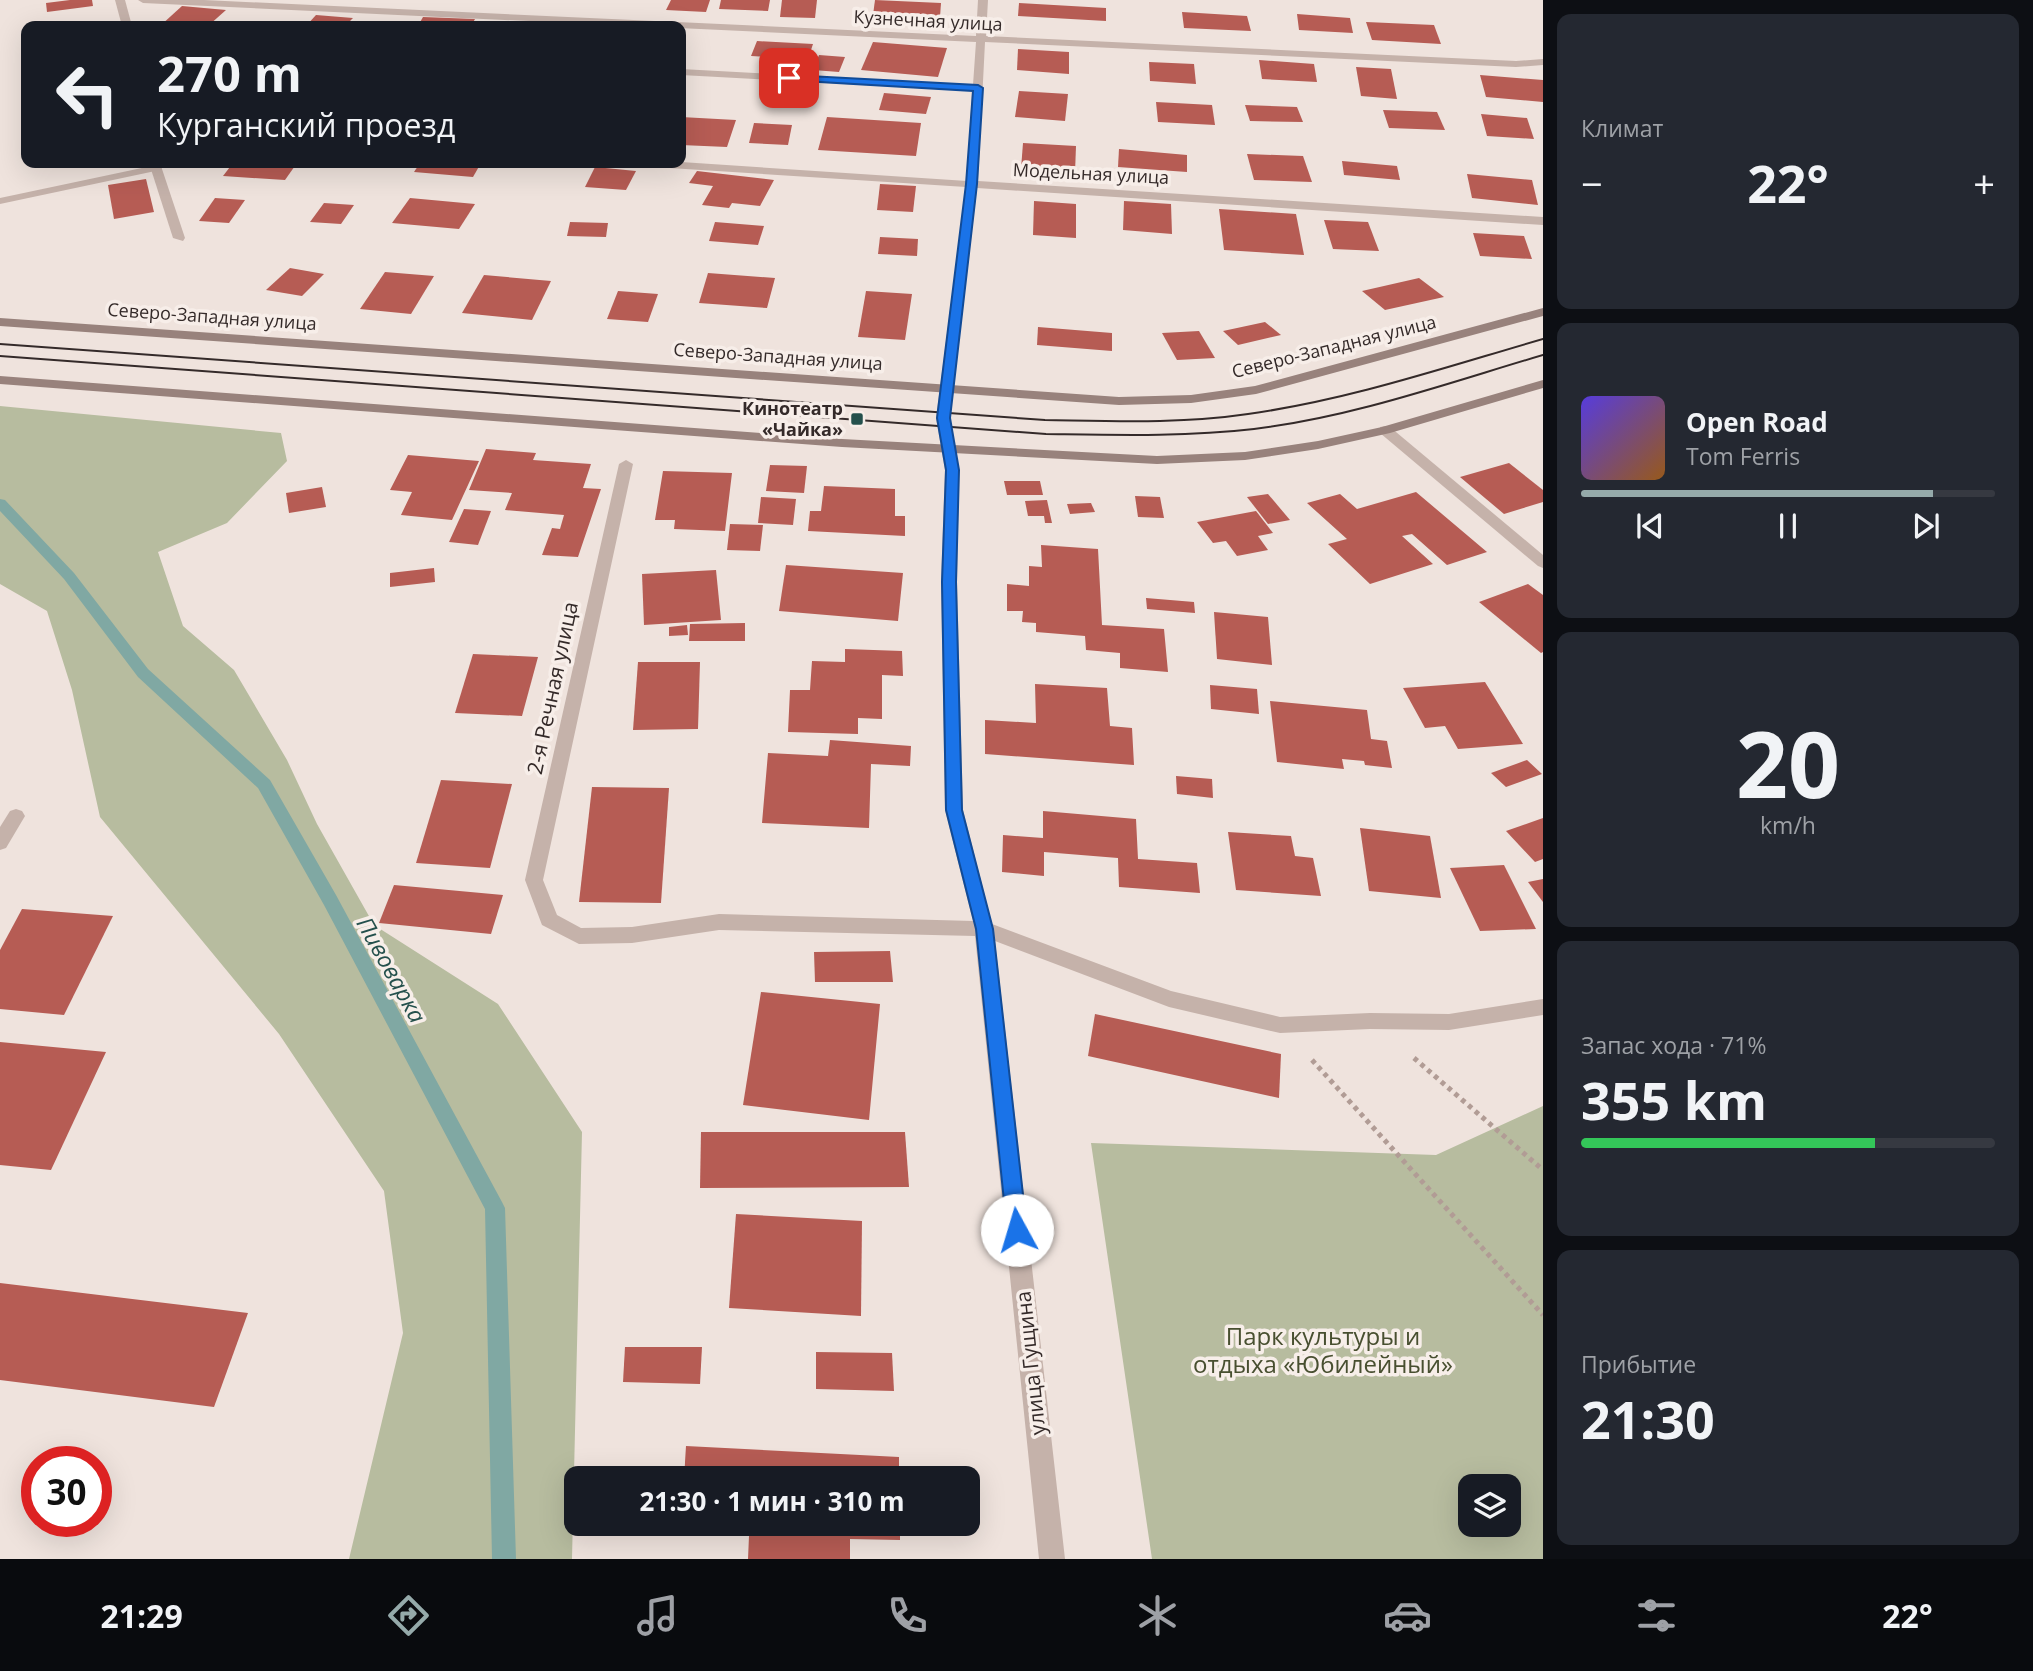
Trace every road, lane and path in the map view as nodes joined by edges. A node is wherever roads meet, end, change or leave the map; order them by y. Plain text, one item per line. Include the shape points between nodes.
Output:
1 (120, 0) edge
2 (143, 0) edge
3 (983, 0) edge
4 (126, 21) edge
5 (594, 21) edge
6 (686, 25) edge
7 (980, 39) junction
8 (1543, 62) edge
9 (686, 72) edge
10 (978, 88) junction
11 (686, 166) edge
12 (142, 168) edge
13 (156, 168) edge
14 (972, 184) junction
15 (0, 201) edge
16 (1543, 221) edge
17 (179, 238) dead end
18 (1543, 313) edge
19 (0, 321) edge
20 (0, 380) edge
21 (1543, 384) edge
22 (945, 388) junction
23 (1385, 430) junction
24 (948, 449) junction
25 (626, 464) dead end
26 (1543, 563) edge
27 (16, 816) dead end
28 (0, 843) edge
29 (984, 929) junction
30 (1543, 1007) edge
31 (1370, 1021) junction
32 (1280, 1025) junction
33 (1543, 1170) edge
34 (1543, 1315) edge
35 (1052, 1559) edge

1 - 4 street
2 - 5 street, Кузнечная улица
3 - 7 street, улица Гущина
6 - 7 street, Кузнечная улица
7 - 8 street, Кузнечная улица via 1516,65
7 - 10 street, улица Гущина
9 - 10 street
10 - 14 street, улица Гущина
11 - 14 street, Модельная улица
12 - 15 street
13 - 17 street
14 - 16 street, Модельная улица
14 - 22 street, улица Гущина
18 - 22 main road, Северо-Западная улица via 1256,390 1119,401
19 - 22 main road, Северо-Западная улица
20 - 24 main road
21 - 23 main road
22 - 24 street, улица Гущина
23 - 24 main road via 1245,456 1157,460
23 - 26 street
24 - 29 street, улица Гущина via 952,470 949,582 954,810
25 - 29 street, 2-я Речная улица via 534,880 549,920 579,936 632,935 719,922
27 - 28 street
29 - 32 street via 1169,999
29 - 35 street, улица Гущина
30 - 31 street via 1449,1022
31 - 32 street
31 - 33 path
32 - 34 path

